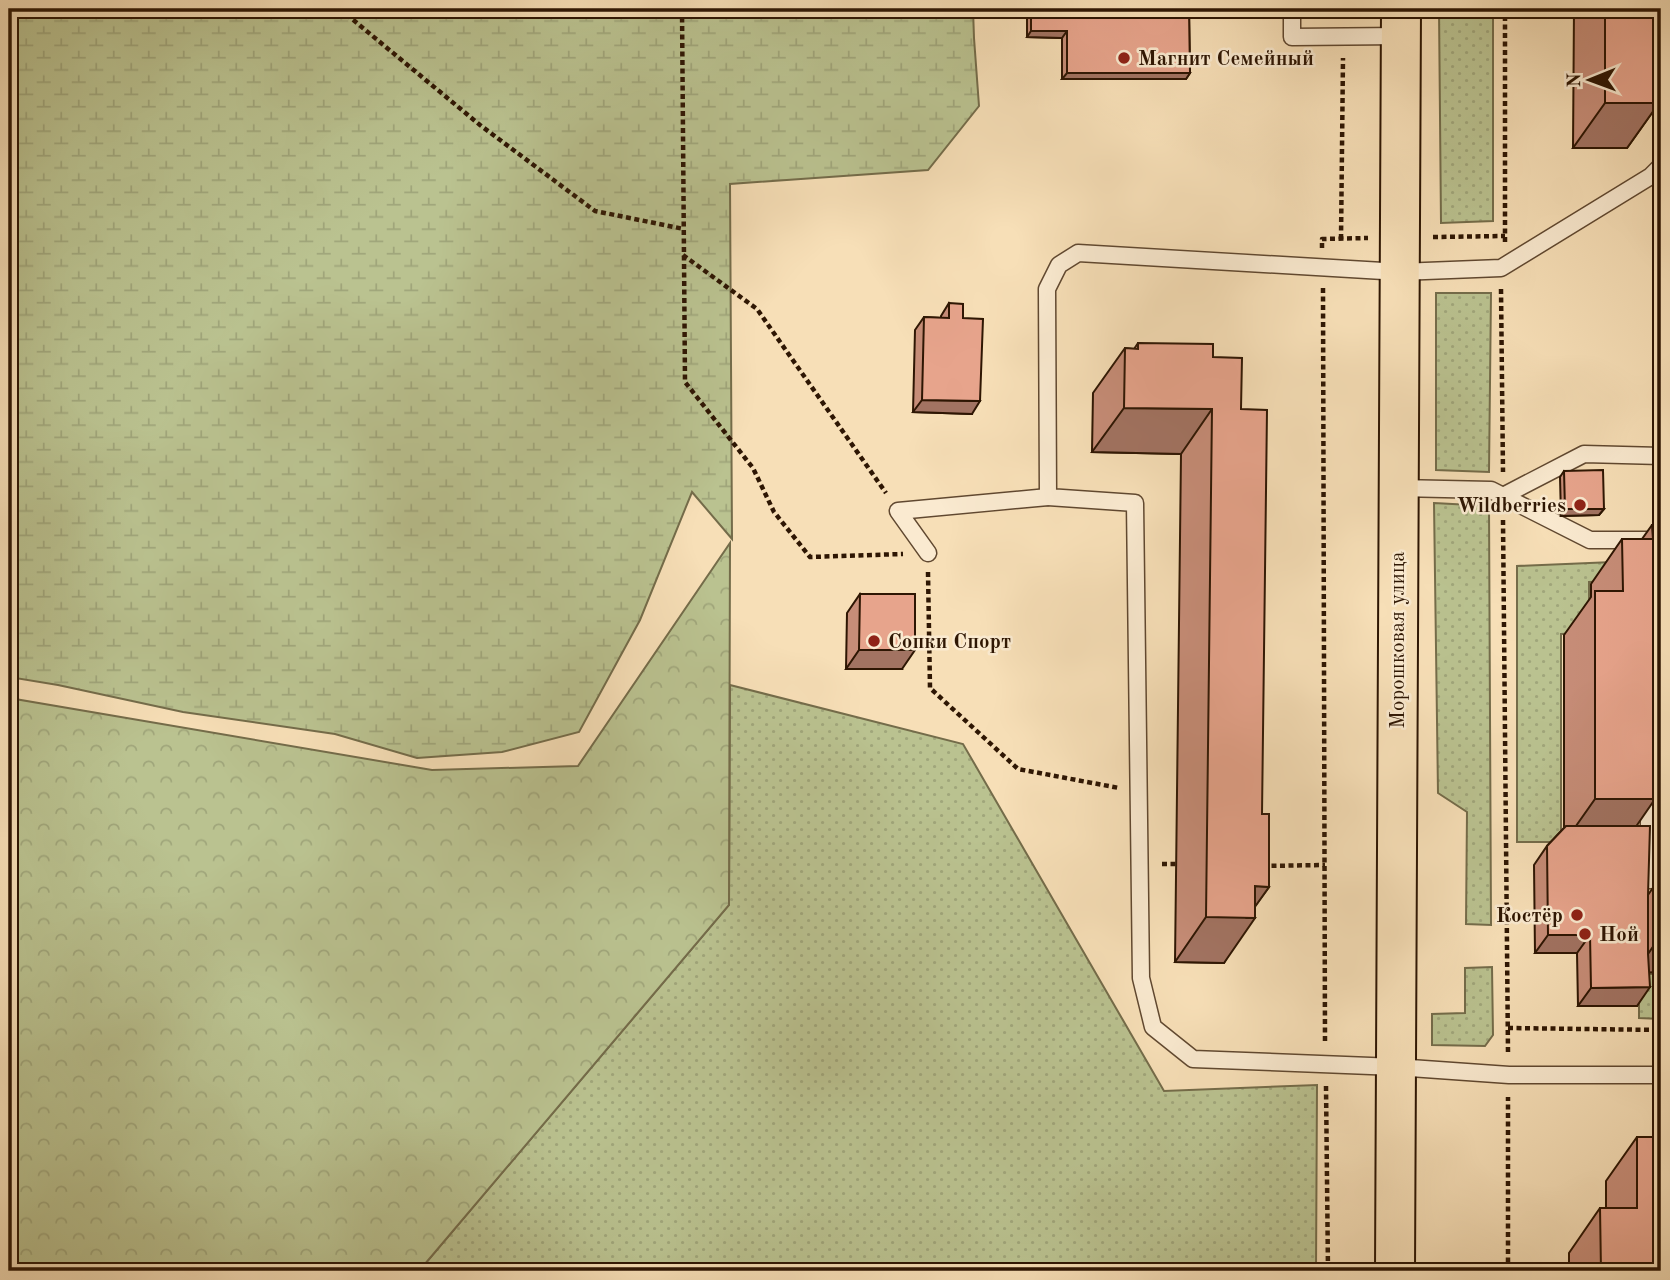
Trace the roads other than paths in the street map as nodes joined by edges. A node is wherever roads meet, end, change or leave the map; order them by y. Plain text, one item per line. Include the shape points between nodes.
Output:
1 (1292, 9) edge
2 (1401, 23) edge
3 (1661, 166) edge
4 (1400, 272) junction
5 (1661, 457) edge
6 (1398, 488) junction
7 (1503, 496) junction
8 (1048, 497) junction
9 (1661, 540) edge
10 (928, 553) road end
11 (1661, 684) edge
12 (1649, 713) edge
13 (1649, 769) edge
14 (1661, 880) edge
15 (1396, 1067) junction
16 (1661, 1074) edge
17 (1395, 1271) edge

1 - 2 lane via 1292,37 1343,37
2 - 4 main road, Морошковая улица
3 - 4 lane via 1501,268
4 - 6 main road, Морошковая улица
4 - 8 lane via 1078,253 1059,265 1047,289
5 - 7 lane via 1584,454
6 - 7 lane via 1491,490
6 - 15 main road, Морошковая улица
7 - 9 lane via 1590,540
8 - 10 lane via 898,511
8 - 15 lane via 1135,503 1141,978 1153,1027 1193,1059
11 - 12 lane via 1649,685
13 - 14 lane via 1649,880
15 - 16 lane via 1508,1075
15 - 17 main road, Морошковая улица

